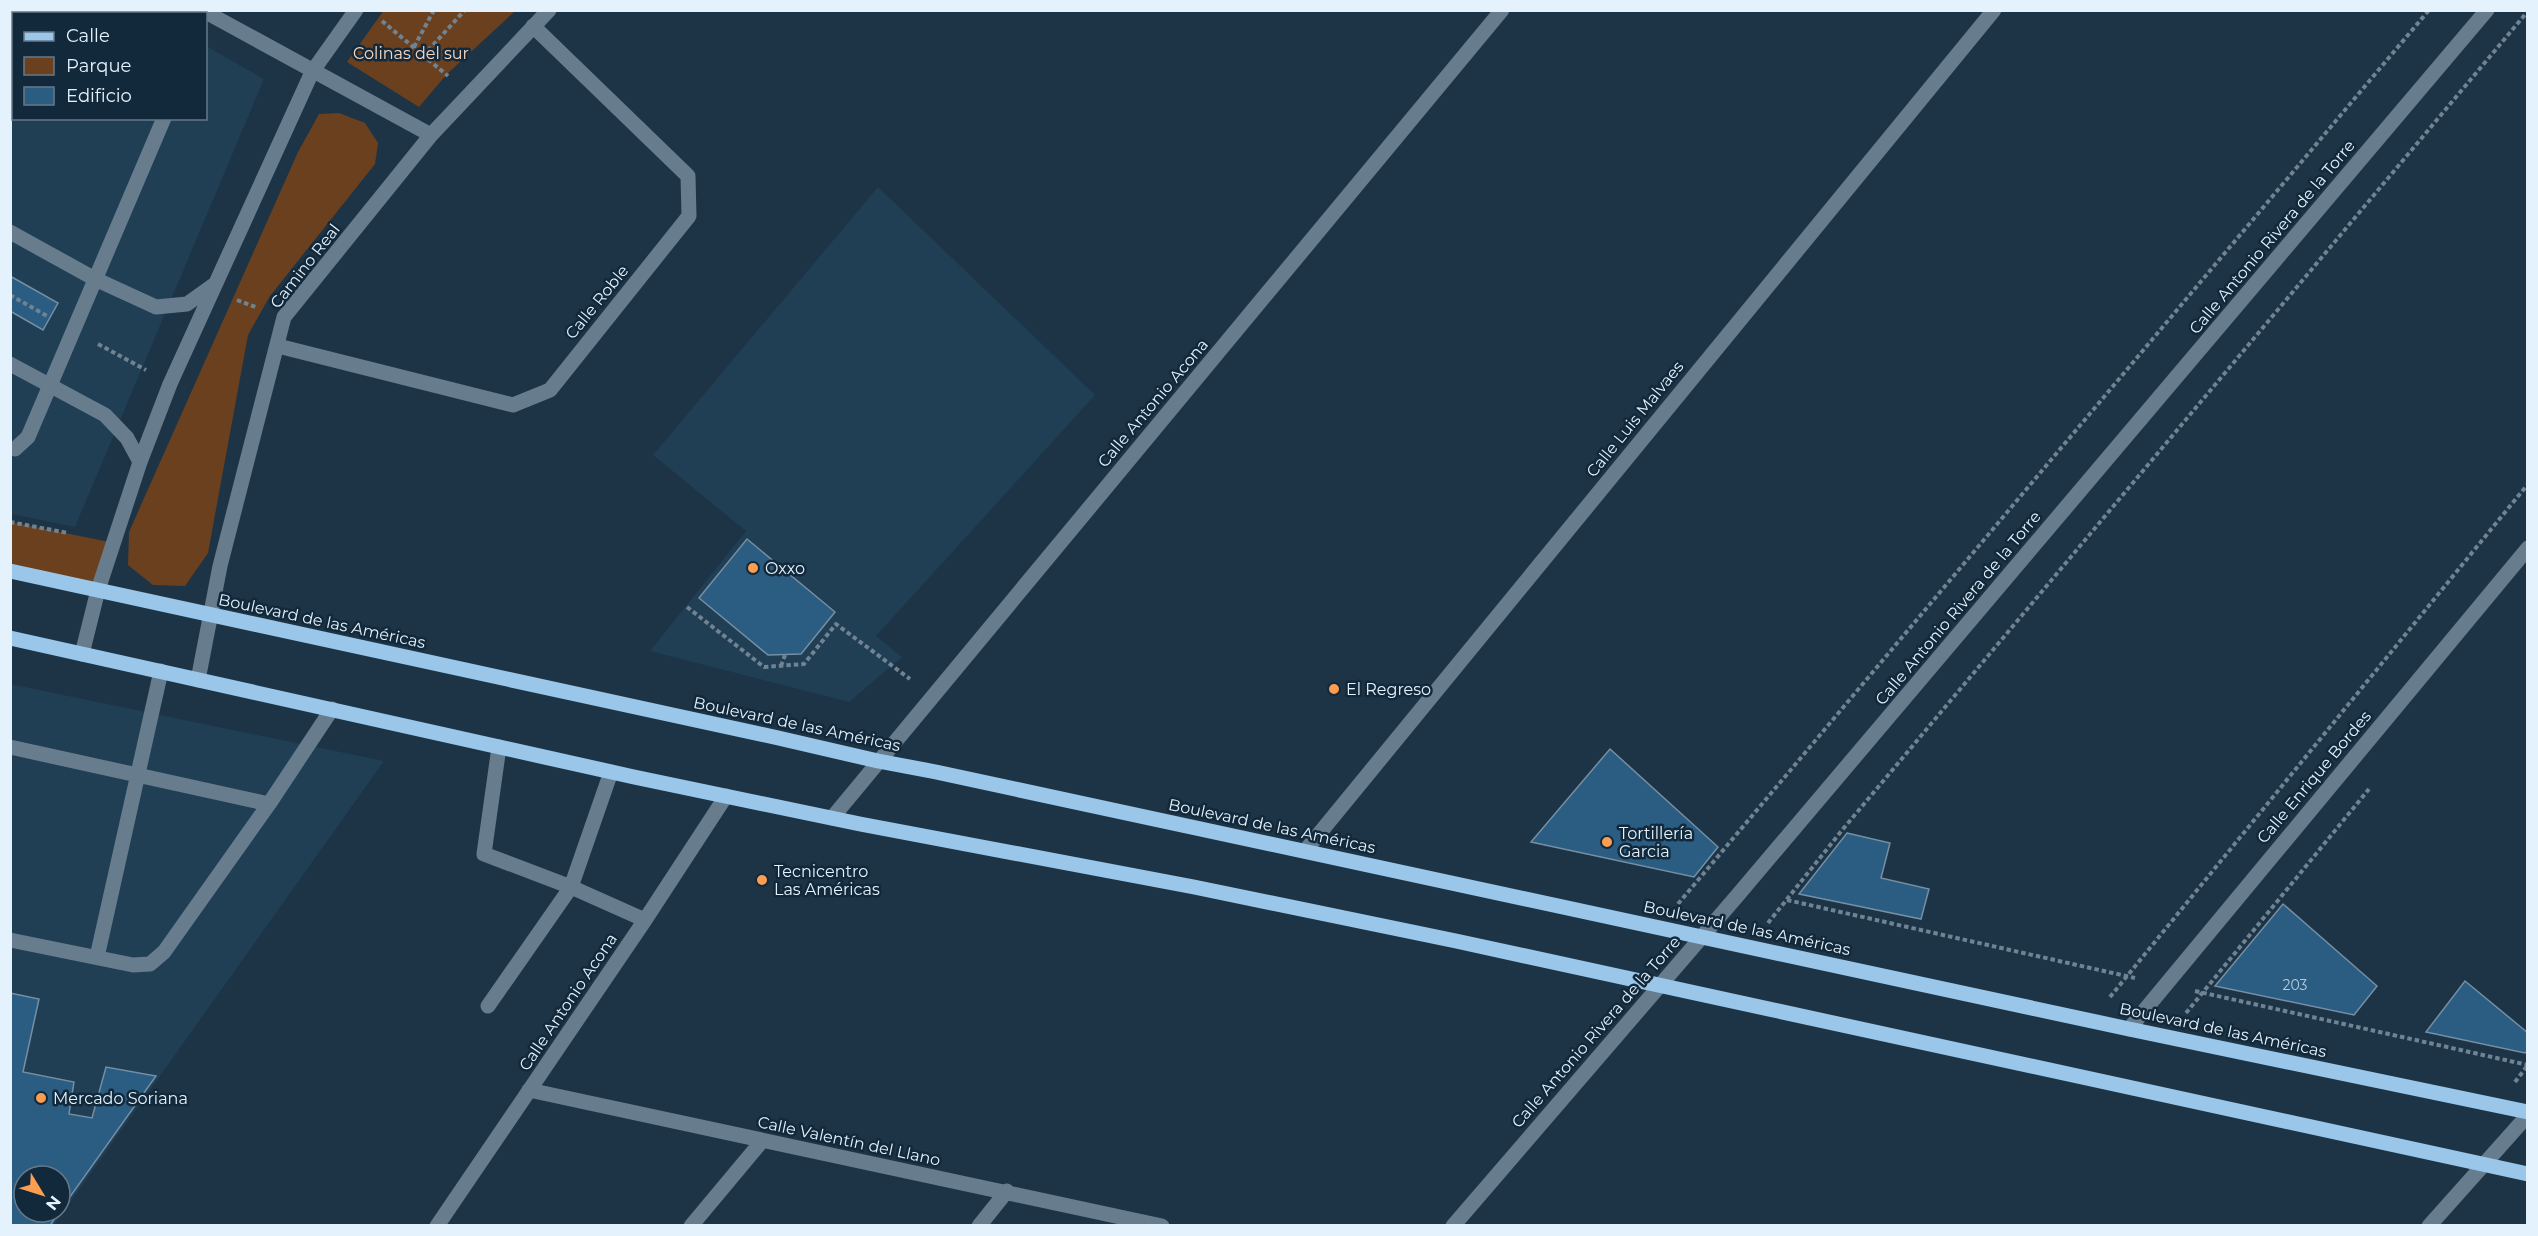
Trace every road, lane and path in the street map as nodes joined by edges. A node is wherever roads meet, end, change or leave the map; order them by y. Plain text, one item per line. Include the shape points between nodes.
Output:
1 (356, 10) edge
2 (434, 10) edge
3 (465, 10) edge
4 (549, 10) edge
5 (1503, 10) edge
6 (1994, 10) edge
7 (2429, 10) edge
8 (2487, 10) edge
9 (2528, 11) edge
10 (207, 13) edge
11 (379, 18) dead end
12 (533, 26) junction
13 (414, 47) junction
14 (423, 56) junction
15 (312, 72) junction
16 (469, 93) junction
17 (163, 120) edge
18 (431, 135) junction
19 (10, 232) edge
20 (95, 279) junction
21 (215, 287) junction
22 (284, 317) junction
23 (278, 346) junction
24 (10, 364) edge
25 (51, 386) junction
26 (12, 448) edge
27 (140, 462) junction
28 (2528, 484) edge
29 (10, 522) edge
30 (68, 533) dead end
31 (2528, 548) edge
32 (10, 571) edge
33 (98, 590) junction
34 (687, 607) dead end
35 (209, 615) junction
36 (10, 638) edge
37 (82, 654) junction
38 (785, 655) dead end
39 (780, 666) junction
40 (161, 671) junction
41 (198, 680) junction
42 (932, 696) junction
43 (332, 709) junction
44 (10, 747) edge
45 (499, 747) junction
46 (878, 761) junction
47 (611, 772) junction
48 (138, 775) junction
49 (2370, 787) dead end
50 (726, 796) junction
51 (270, 804) junction
52 (832, 818) junction
53 (1305, 851) junction
54 (571, 887) junction
55 (645, 920) junction
56 (1658, 927) junction
57 (1702, 937) junction
58 (10, 940) edge
59 (1749, 947) junction
60 (97, 957) junction
61 (1660, 986) junction
62 (488, 1006) dead end
63 (2091, 1021) junction
64 (2129, 1029) junction
65 (2167, 1037) junction
66 (529, 1090) junction
67 (2528, 1113) edge
68 (762, 1141) junction
69 (2484, 1164) junction
70 (2528, 1173) edge
71 (1007, 1191) junction
72 (437, 1226) edge
73 (691, 1226) edge
74 (979, 1226) edge
75 (1162, 1226) edge
76 (1453, 1226) edge
77 (2429, 1226) edge

1 - 15 street
2 - 13 path
3 - 14 path
4 - 12 street, Camino Real
5 - 42 street, Calle Antonio Acona
6 - 53 street, Calle Luis Malvaes
7 - 56 path
8 - 57 street, Calle Antonio Rivera de la Torre
9 - 59 path via 1843,829
10 - 15 street
11 - 13 path
12 - 16 street, Camino Real
12 - 23 street, Calle Roble via 688,176 689,216 550,390 513,405
13 - 14 path
14 - 16 path
15 - 18 street
15 - 21 street
16 - 18 street, Camino Real
17 - 20 street
18 - 22 street, Camino Real
19 - 20 street
20 - 21 street via 156,307 187,304
20 - 25 street
21 - 22 path
21 - 27 street
22 - 23 street, Camino Real
23 - 35 street, Camino Real
24 - 25 street
25 - 26 street via 28,437
25 - 27 street via 105,415 128,438
27 - 33 street
28 - 63 path
29 - 30 path
31 - 64 street, Calle Enrique Bordes
32 - 33 main road, Boulevard de las Américas
33 - 35 main road, Boulevard de las Américas
33 - 37 street
34 - 39 path via 764,667
35 - 41 street, Camino Real
35 - 46 main road, Boulevard de las Américas
36 - 37 main road
37 - 40 main road
38 - 39 path
39 - 42 path via 804,664 836,624
40 - 41 main road
40 - 48 street
41 - 43 main road
42 - 46 street, Calle Antonio Acona
43 - 45 main road
43 - 51 street
44 - 48 street
45 - 47 main road
45 - 54 street via 484,854
46 - 52 street, Calle Antonio Acona
46 - 53 main road, Boulevard de las Américas
47 - 50 main road
47 - 54 street
48 - 51 street
48 - 60 street
49 - 65 path
50 - 52 main road
50 - 55 street, Calle Antonio Acona
51 - 60 street via 164,952 150,963 133,965
52 - 61 main road via 1194,886
53 - 56 main road, Boulevard de las Américas
54 - 55 street
54 - 62 street
55 - 66 street, Calle Antonio Acona
56 - 57 main road, Boulevard de las Américas
57 - 59 main road, Boulevard de las Américas
57 - 61 street, Calle Antonio Rivera de la Torre
58 - 60 street
59 - 63 main road, Boulevard de las Américas
61 - 69 main road
61 - 76 street, Calle Antonio Rivera de la Torre
63 - 64 main road, Boulevard de las Américas
64 - 65 main road, Boulevard de las Américas
65 - 67 main road, Boulevard de las Américas
66 - 68 street, Calle Valentín del Llano
66 - 72 street, Calle Antonio Acona
67 - 69 street
68 - 71 street, Calle Valentín del Llano
68 - 73 street
69 - 70 main road
69 - 77 street
71 - 74 street
71 - 75 street, Calle Valentín del Llano

